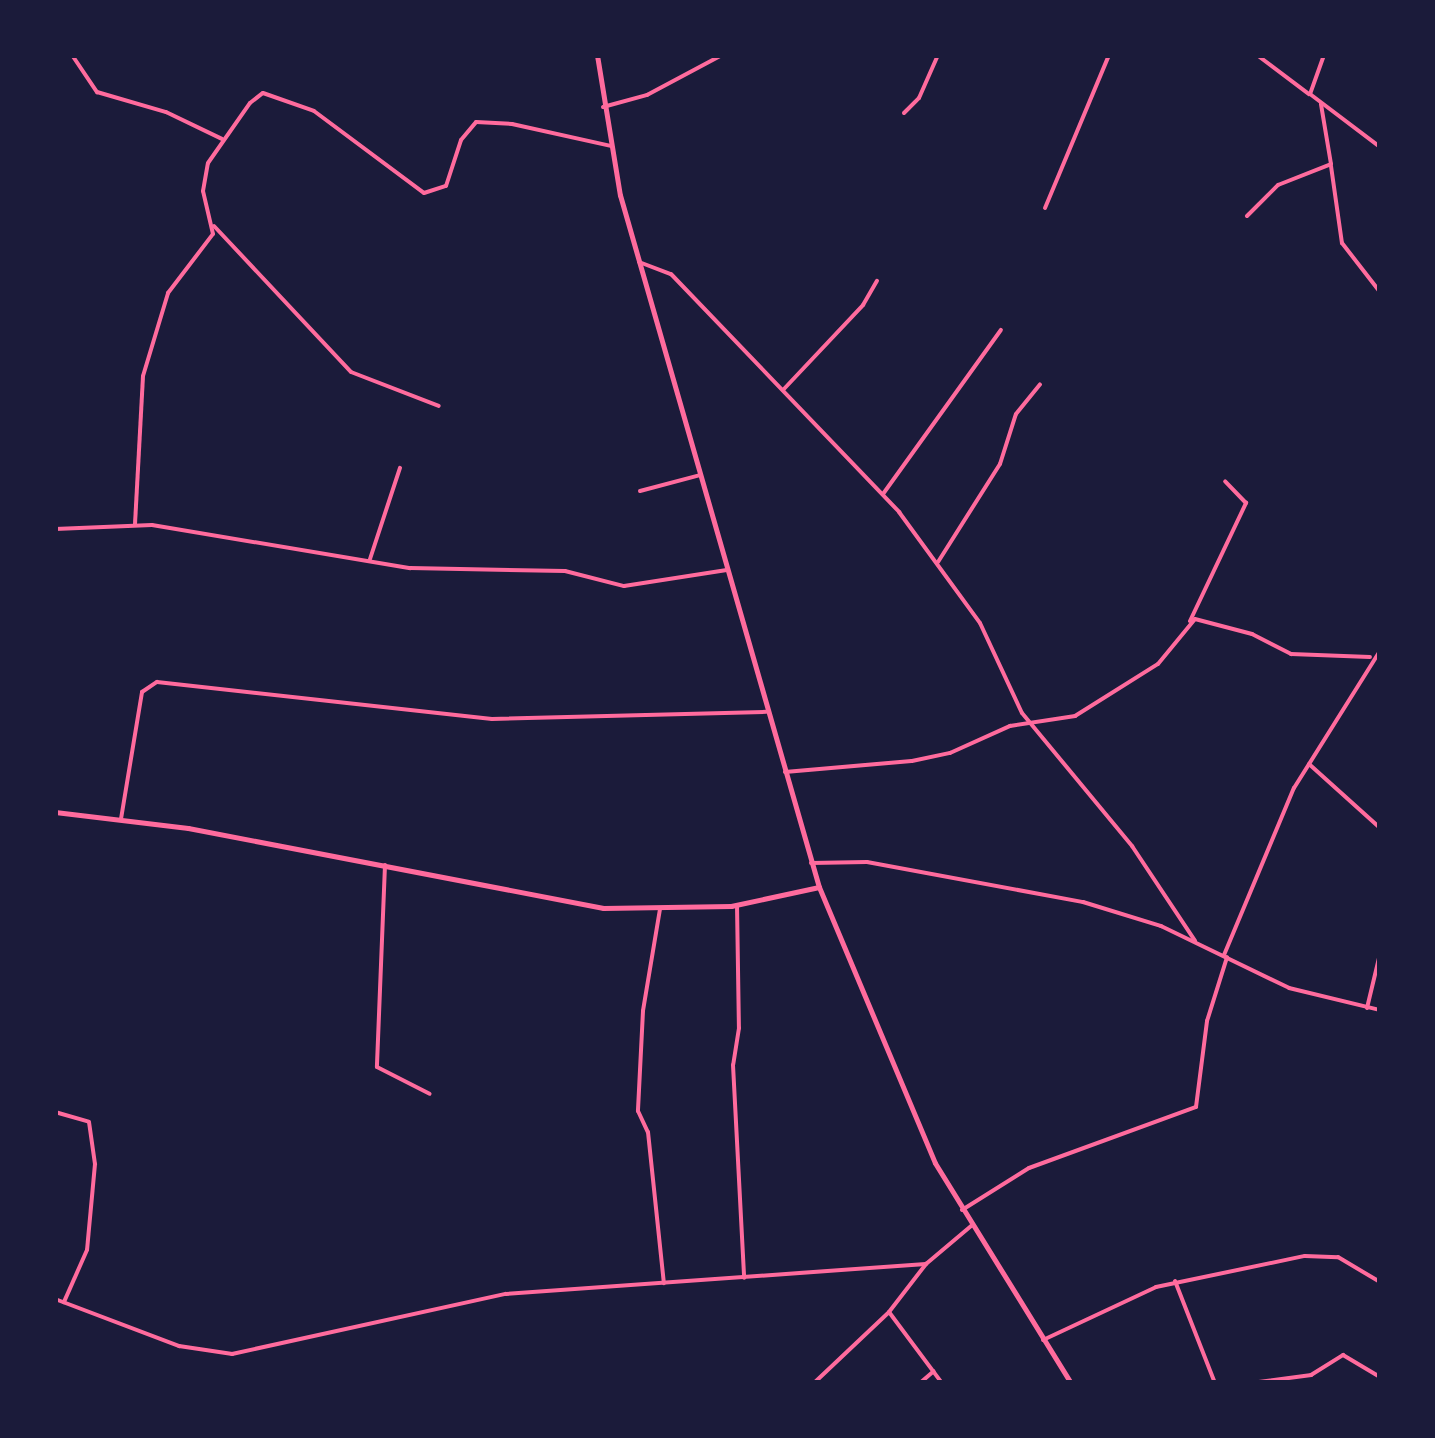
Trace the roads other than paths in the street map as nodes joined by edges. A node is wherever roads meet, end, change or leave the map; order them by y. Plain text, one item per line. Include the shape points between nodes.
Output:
1 (72, 55) edge
2 (597, 55) edge
3 (722, 55) edge
4 (938, 55) edge
5 (1110, 55) edge
6 (1257, 55) edge
7 (1324, 55) edge
8 (1310, 94) junction
9 (1320, 104) junction
10 (603, 107) junction
11 (904, 113) dead end
12 (224, 140) junction
13 (611, 146) junction
14 (1380, 147) edge
15 (1331, 164) junction
16 (1045, 208) dead end
17 (1247, 216) dead end
18 (211, 222) junction
19 (638, 262) junction
20 (877, 281) dead end
21 (1380, 292) edge
22 (1001, 330) dead end
23 (1040, 384) dead end
24 (783, 390) junction
25 (439, 406) dead end
26 (400, 468) dead end
27 (700, 475) junction
28 (1225, 481) dead end
29 (640, 491) dead end
30 (883, 494) junction
31 (135, 524) junction
32 (55, 528) edge
33 (370, 558) junction
34 (938, 562) junction
35 (727, 570) junction
36 (1190, 622) junction
37 (1380, 651) edge
38 (1370, 657) junction
39 (768, 712) junction
40 (1028, 722) junction
41 (1308, 764) junction
42 (784, 772) junction
43 (55, 812) edge
44 (121, 818) junction
45 (1380, 828) edge
46 (385, 864) junction
47 (811, 864) junction
48 (819, 887) junction
49 (737, 905) junction
50 (660, 909) junction
51 (1195, 941) junction
52 (1380, 954) edge
53 (1225, 956) junction
54 (1367, 1008) junction
55 (1380, 1010) edge
56 (430, 1094) dead end
57 (55, 1112) edge
58 (962, 1210) junction
59 (971, 1226) junction
60 (926, 1264) junction
61 (744, 1278) junction
62 (1175, 1281) junction
63 (1380, 1282) edge
64 (664, 1283) junction
65 (55, 1299) edge
66 (64, 1302) junction
67 (889, 1312) junction
68 (1043, 1340) junction
69 (934, 1370) junction
70 (1380, 1377) edge
71 (814, 1383) edge
72 (920, 1383) edge
73 (942, 1383) edge
74 (1071, 1383) edge
75 (1215, 1383) edge
76 (1251, 1383) edge

1 - 12 street via 96,92 166,112
2 - 10 main road
3 - 10 street via 647,96
4 - 11 street via 919,98
5 - 16 street
6 - 8 street
7 - 8 street
8 - 9 street
9 - 14 street
9 - 15 street
10 - 13 main road
12 - 13 street via 250,103 263,93 280,96 314,111 404,180 435,193 446,186 461,140 476,122
12 - 18 street via 204,177
13 - 19 main road
15 - 17 street via 1278,185
15 - 21 street via 1342,242
18 - 25 street via 350,372
18 - 31 street via 209,244 168,292 139,393
19 - 24 street via 671,274
19 - 27 main road
20 - 24 street via 863,305
22 - 30 street
23 - 34 street via 1016,414 1007,452
24 - 30 street
26 - 33 street
27 - 29 street
27 - 35 main road
28 - 36 street via 1246,503
30 - 34 street
31 - 32 street
31 - 33 street
33 - 35 street via 410,568 565,571 624,586
34 - 40 street via 980,623
35 - 39 main road
36 - 38 street via 1239,630 1290,654
36 - 40 street via 1158,664 1088,708
37 - 38 street
38 - 41 street
39 - 42 main road
39 - 44 street via 492,720 158,682 142,692
40 - 42 street via 950,754
40 - 51 street via 1132,846
41 - 45 street
41 - 53 street
42 - 47 main road
43 - 44 main road
44 - 46 main road
46 - 50 main road via 603,908
46 - 56 street via 378,1066
47 - 48 main road
47 - 51 street via 867,862 1083,902
48 - 49 main road
48 - 58 main road via 934,1163
49 - 50 main road
49 - 61 street via 739,1028 733,1064
50 - 64 street via 643,1011 638,1111 648,1132
51 - 53 street
52 - 54 street
53 - 54 street via 1289,988
53 - 58 street via 1207,1021 1196,1107 1030,1168
54 - 55 street
57 - 66 street via 90,1122 96,1164 87,1250
58 - 59 main road
59 - 60 street
59 - 68 main road
60 - 61 street
60 - 67 street
61 - 64 street
62 - 63 street via 1325,1254
62 - 68 street
62 - 75 street
64 - 66 street via 506,1294 232,1354 180,1346
65 - 66 street
67 - 69 street
67 - 71 street
68 - 74 main road
69 - 72 street
69 - 73 street
70 - 76 street via 1343,1355 1311,1375

